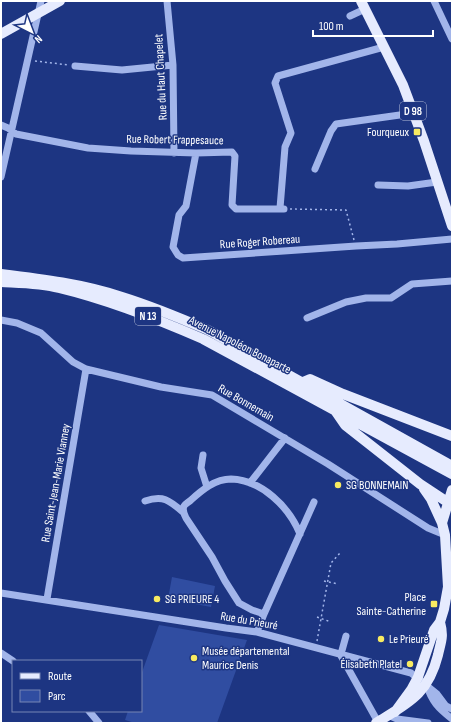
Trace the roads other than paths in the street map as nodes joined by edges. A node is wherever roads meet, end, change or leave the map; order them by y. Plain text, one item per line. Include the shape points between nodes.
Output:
1 (41, 1) edge
2 (60, 1) edge
3 (167, 1) edge
4 (434, 1) edge
5 (363, 5) edge
6 (37, 15) junction
7 (350, 16) dead end
8 (1, 34) edge
9 (452, 39) edge
10 (384, 47) junction
11 (173, 65) junction
12 (75, 66) road end
13 (414, 114) junction
14 (1, 125) edge
15 (12, 132) junction
16 (174, 153) junction
17 (196, 153) junction
18 (316, 169) dead end
19 (1, 177) edge
20 (437, 182) junction
21 (378, 185) dead end
22 (452, 226) edge
23 (452, 239) edge
24 (1, 274) edge
25 (452, 281) edge
26 (1, 282) edge
27 (307, 318) dead end
28 (1, 320) edge
29 (86, 369) junction
30 (303, 382) junction
31 (335, 410) junction
32 (452, 436) edge
33 (285, 438) junction
34 (203, 455) dead end
35 (452, 466) edge
36 (452, 474) edge
37 (250, 483) junction
38 (420, 484) junction
39 (207, 487) junction
40 (452, 490) edge
41 (145, 501) dead end
42 (314, 502) dead end
43 (450, 504) edge
44 (183, 512) junction
45 (442, 523) junction
46 (452, 527) edge
47 (300, 534) junction
48 (445, 535) junction
49 (450, 588) edge
50 (1, 593) edge
51 (47, 599) junction
52 (264, 614) junction
53 (440, 622) junction
54 (257, 632) junction
55 (346, 636) dead end
56 (1, 653) edge
57 (341, 654) junction
58 (12, 660) edge
59 (418, 677) junction
60 (426, 684) junction
61 (452, 709) edge
62 (90, 712) edge
63 (392, 714) junction
64 (452, 719) edge
65 (99, 723) edge
66 (377, 723) edge
67 (428, 723) edge

1 - 6 street
2 - 6 main road
3 - 11 street, Rue du Haut Chapelet
4 - 9 street
5 - 7 street
5 - 10 main road, D 98
6 - 8 main road
6 - 15 street
10 - 13 main road, D 98
10 - 17 street, Rue Robert Frappesauce via 278,76 275,83 291,133 285,147 282,209 233,208 235,156 232,152
11 - 12 street via 122,70
11 - 16 street, Rue du Haut Chapelet
13 - 18 street via 336,124
13 - 20 main road, D 98
14 - 15 street, Rue Robert Frappesauce
15 - 16 street, Rue Robert Frappesauce via 88,148
15 - 19 street
16 - 17 street, Rue Robert Frappesauce
17 - 23 street, Rue Roger Robereau via 186,206 179,215 173,247 183,258
20 - 21 street via 408,186
20 - 22 main road, D 98
24 - 30 main road, Avenue Napoléon Bonaparte / N 13 via 41,278 121,296 208,330
25 - 27 street via 412,284 391,298 366,298 346,302
26 - 31 main road, Avenue Napoléon Bonaparte / N 13 via 58,287 164,322 203,339
28 - 29 street, Rue Bonnemain via 17,322 41,333 73,362
29 - 33 street, Rue Bonnemain via 161,387 212,395
29 - 51 street, Rue Saint-Jean-Marie Vianney
30 - 32 main road via 310,379
30 - 35 main road, Avenue Napoléon Bonaparte / N 13
31 - 36 main road, Avenue Napoléon Bonaparte / N 13
31 - 38 main road via 345,425
33 - 37 street
33 - 48 street, Rue Bonnemain via 428,528
34 - 39 street via 202,468
37 - 39 street via 243,480 223,480
37 - 47 street via 271,495 292,517
38 - 43 main road
38 - 45 main road
39 - 44 street via 184,506
40 - 43 main road
41 - 44 street via 162,498
42 - 47 street
43 - 45 main road
44 - 52 street via 239,602
45 - 48 main road
46 - 48 main road
47 - 52 street
48 - 49 main road
49 - 53 main road
50 - 51 street, Rue du Prieuré
51 - 54 street, Rue du Prieuré
52 - 54 street
53 - 59 main road via 434,630
53 - 60 main road via 443,634 434,668
54 - 57 street, Rue du Prieuré
55 - 57 street
56 - 58 street
57 - 59 street, Rue du Prieuré via 412,673
57 - 66 street
59 - 60 street, Rue du Prieuré
59 - 63 main road
60 - 61 street, Rue du Prieuré
60 - 63 main road via 417,696
60 - 64 street via 430,697 439,709
62 - 65 street
63 - 66 main road
63 - 67 street via 397,719

